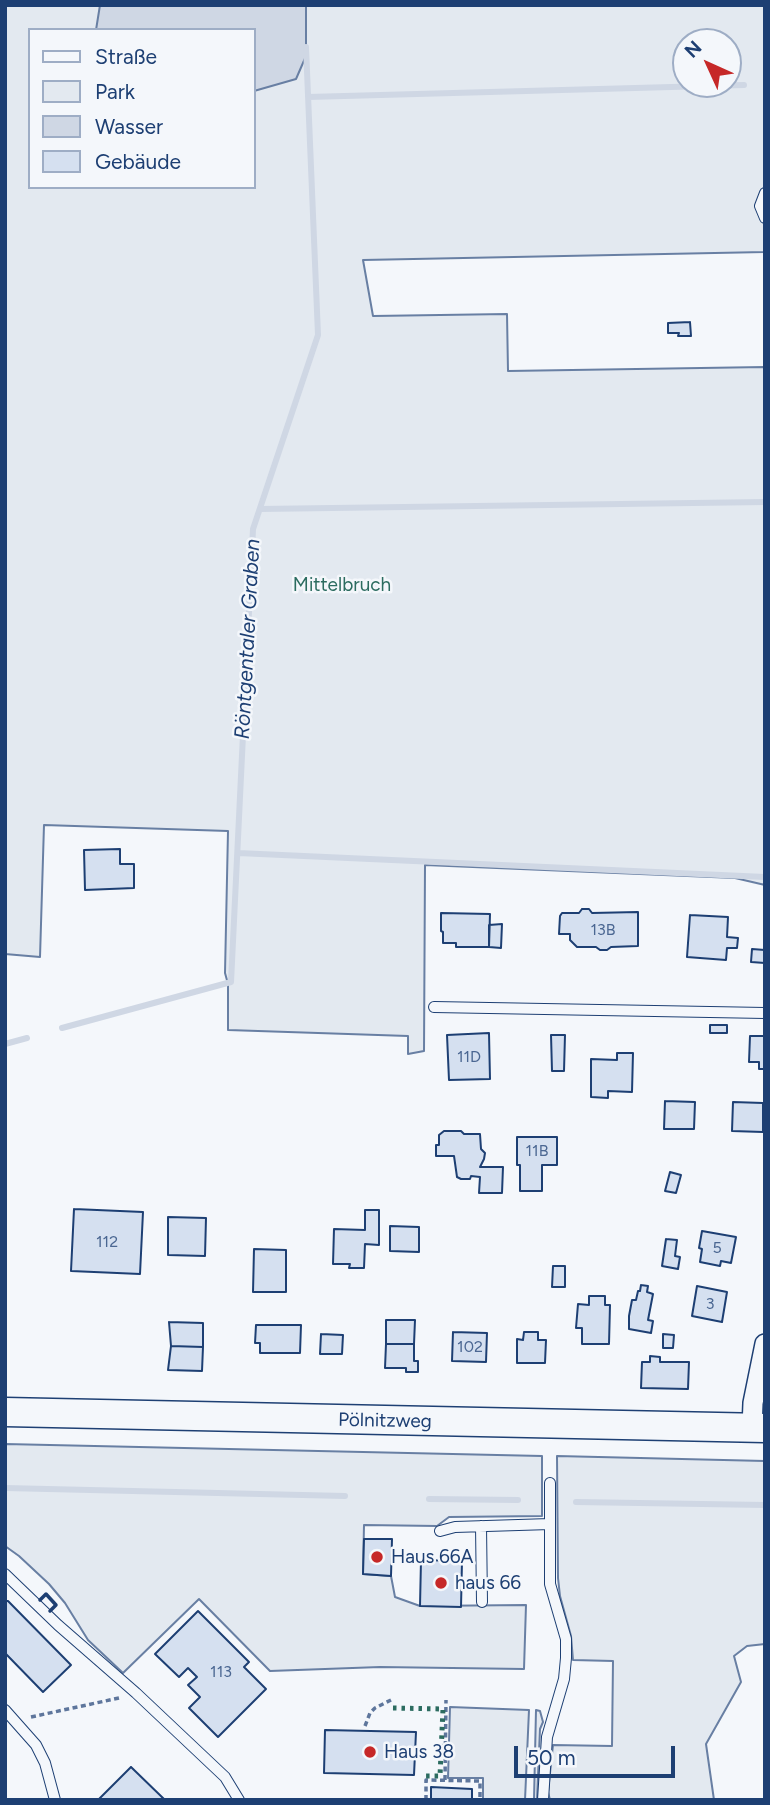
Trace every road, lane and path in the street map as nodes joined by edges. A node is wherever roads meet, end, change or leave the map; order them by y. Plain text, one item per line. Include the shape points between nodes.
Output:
1 (765, 193) edge
2 (765, 218) edge
3 (434, 1007) dead end
4 (765, 1013) edge
5 (765, 1344) edge
6 (5, 1412) edge
7 (758, 1428) edge
8 (550, 1483) dead end
9 (550, 1524) junction
10 (481, 1526) junction
11 (440, 1531) dead end
12 (5, 1574) edge
13 (482, 1602) dead end
14 (136, 1693) junction
15 (391, 1700) dead end
16 (446, 1700) dead end
17 (5, 1710) edge
18 (16, 1721) junction
19 (365, 1726) dead end
20 (446, 1780) junction
21 (55, 1800) edge
22 (239, 1800) edge
23 (426, 1800) edge
24 (480, 1800) edge
25 (543, 1800) edge

1 - 2 lane via 760,206
3 - 4 lane
5 - 7 street via 752,1409
6 - 7 street, Pölnitzweg
8 - 9 lane
9 - 10 lane
9 - 25 lane via 551,1584 566,1639 566,1658 547,1737
10 - 11 lane
10 - 13 lane
12 - 14 lane
14 - 18 path
14 - 22 lane via 225,1777
15 - 19 path via 376,1707
16 - 20 path
17 - 18 lane
18 - 21 lane via 45,1763
20 - 23 path via 426,1780
20 - 24 path via 480,1780

